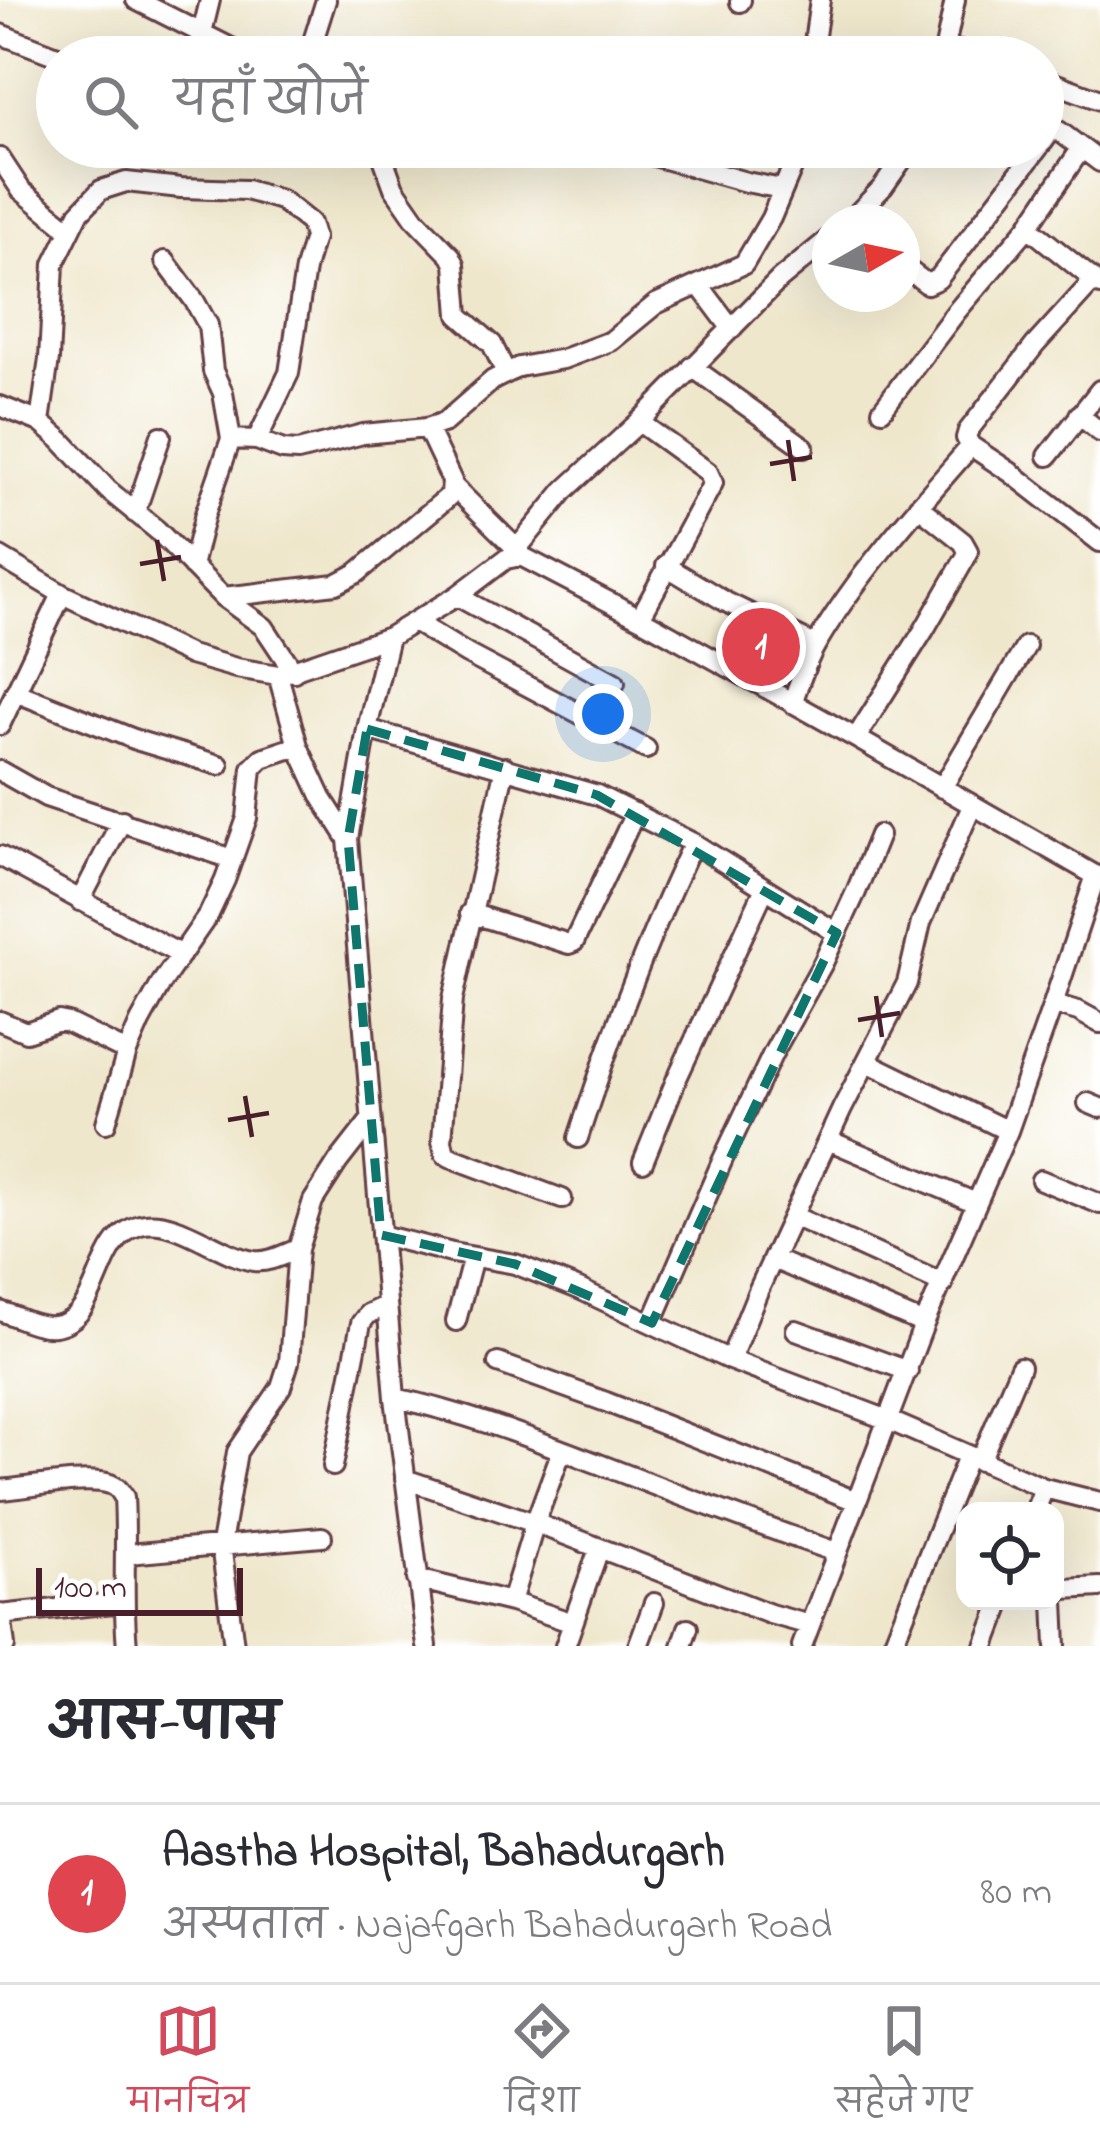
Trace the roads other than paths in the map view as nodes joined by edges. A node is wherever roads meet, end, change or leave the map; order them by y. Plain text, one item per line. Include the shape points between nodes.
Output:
1 (136, 0) edge
2 (210, 0) edge
3 (326, 0) edge
4 (820, 0) edge
5 (955, 0) edge
6 (202, 32) junction
7 (0, 34) edge
8 (210, 36) edge
9 (315, 36) edge
10 (815, 36) edge
11 (947, 36) edge
12 (36, 48) edge
13 (1064, 87) edge
14 (1100, 100) edge
15 (1064, 134) edge
16 (1081, 149) junction
17 (0, 159) edge
18 (1100, 162) edge
19 (387, 168) edge
20 (696, 168) edge
21 (792, 168) edge
22 (896, 168) edge
23 (1023, 168) edge
24 (782, 189) junction
25 (866, 204) edge
26 (1028, 227) junction
27 (70, 230) junction
28 (812, 253) edge
29 (165, 262) dead end
30 (920, 279) edge
31 (1097, 282) edge
32 (699, 285) junction
33 (732, 329) junction
34 (692, 367) junction
35 (506, 373) junction
36 (1100, 390) edge
37 (0, 406) edge
38 (882, 410) dead end
39 (1078, 415) junction
40 (40, 422) junction
41 (639, 422) junction
42 (427, 428) junction
43 (1100, 432) edge
44 (161, 436) dead end
45 (231, 439) junction
46 (257, 440) junction
47 (971, 446) junction
48 (804, 447) dead end
49 (1048, 456) dead end
50 (453, 486) junction
51 (918, 506) junction
52 (135, 513) junction
53 (1100, 542) edge
54 (514, 553) junction
55 (0, 557) edge
56 (192, 566) junction
57 (666, 566) junction
58 (62, 594) junction
59 (457, 596) junction
60 (223, 597) junction
61 (640, 618) junction
62 (416, 623) junction
63 (389, 638) junction
64 (815, 645) junction
65 (1026, 646) dead end
66 (286, 673) junction
67 (615, 683) dead end
68 (15, 692) junction
69 (792, 703) junction
70 (0, 725) edge
71 (368, 729) junction
72 (856, 738) junction
73 (298, 746) junction
74 (646, 749) dead end
75 (219, 765) dead end
76 (505, 767) junction
77 (0, 771) edge
78 (941, 788) junction
79 (972, 806) junction
80 (635, 813) junction
81 (122, 820) junction
82 (879, 835) dead end
83 (348, 839) junction
84 (693, 843) junction
85 (0, 856) edge
86 (232, 859) junction
87 (1098, 876) edge
88 (765, 888) junction
89 (80, 902) junction
90 (470, 914) junction
91 (837, 933) junction
92 (181, 956) junction
93 (1053, 1004) junction
94 (0, 1021) edge
95 (1100, 1023) edge
96 (127, 1052) junction
97 (867, 1062) junction
98 (370, 1121) junction
99 (106, 1123) dead end
100 (1008, 1131) junction
101 (578, 1138) dead end
102 (828, 1140) junction
103 (644, 1162) dead end
104 (1041, 1180) dead end
105 (562, 1199) dead end
106 (976, 1203) junction
107 (1100, 1204) edge
108 (794, 1216) junction
109 (381, 1234) junction
110 (298, 1249) junction
111 (473, 1256) junction
112 (773, 1259) junction
113 (943, 1284) junction
114 (387, 1305) junction
115 (0, 1311) edge
116 (456, 1322) dead end
117 (652, 1323) junction
118 (924, 1324) junction
119 (796, 1330) dead end
120 (730, 1360) junction
121 (498, 1363) dead end
122 (1020, 1367) dead end
123 (908, 1371) junction
124 (395, 1398) junction
125 (888, 1420) junction
126 (562, 1450) junction
127 (974, 1459) junction
128 (333, 1466) dead end
129 (405, 1479) junction
130 (1044, 1488) junction
131 (0, 1490) edge
132 (856, 1501) junction
133 (1039, 1502) edge
134 (1100, 1502) edge
135 (535, 1523) junction
136 (322, 1537) dead end
137 (221, 1544) junction
138 (598, 1550) junction
139 (836, 1552) junction
140 (127, 1553) junction
141 (417, 1579) junction
142 (1100, 1587) edge
143 (1064, 1589) edge
144 (123, 1602) junction
145 (511, 1602) junction
146 (654, 1603) dead end
147 (999, 1610) edge
148 (1055, 1610) edge
149 (1, 1615) edge
150 (573, 1623) junction
151 (810, 1625) junction
152 (4, 1646) edge
153 (127, 1646) edge
154 (234, 1646) edge
155 (427, 1646) edge
156 (565, 1646) edge
157 (638, 1646) edge
158 (802, 1646) edge
159 (892, 1646) edge
160 (985, 1646) edge
161 (1056, 1646) edge

1 - 6 street
2 - 6 street
3 - 9 street
4 - 10 street
5 - 11 street
6 - 8 street
7 - 12 street
13 - 14 street
15 - 16 street
16 - 18 street
16 - 26 street
17 - 27 street via 21,190
19 - 35 street via 455,264 462,321 492,344
20 - 24 street
21 - 24 street
22 - 25 street
23 - 30 street via 938,279
24 - 32 street via 744,264
26 - 31 street
26 - 38 street
27 - 40 street via 54,264
27 - 46 street via 101,190 126,182 259,191 310,223 293,357
28 - 33 street
29 - 45 street via 208,325
31 - 47 street via 968,431
32 - 33 street
32 - 35 street via 656,304 596,349
33 - 34 street
34 - 41 street
34 - 48 street
35 - 42 street
36 - 39 street
37 - 40 street
39 - 43 street
39 - 49 street
40 - 52 street
41 - 54 street via 553,502
41 - 57 street via 713,483
42 - 46 street via 298,451
42 - 50 street
44 - 52 street
45 - 46 street
45 - 56 street
47 - 51 street
47 - 53 street
50 - 54 street
50 - 60 street via 336,584
51 - 64 street
51 - 72 street via 968,551
52 - 56 street
54 - 59 street
54 - 61 street
55 - 58 street
56 - 60 street
57 - 61 street
57 - 64 street
58 - 66 street via 190,655
58 - 68 street
59 - 62 street
59 - 67 street
60 - 66 street via 272,634
61 - 69 street
62 - 63 street
62 - 74 street
63 - 66 street
63 - 71 street
64 - 69 street
65 - 78 street
66 - 73 street
68 - 70 street
68 - 75 street
69 - 72 street
71 - 76 street
71 - 83 street
72 - 78 street
73 - 83 street
73 - 86 street via 252,768
76 - 80 street
76 - 90 street
77 - 81 street via 46,797
78 - 79 street
79 - 87 street
79 - 97 street via 921,923 907,983
80 - 84 street
80 - 90 street via 574,942
81 - 86 street
81 - 89 street
82 - 91 street
83 - 98 street
84 - 88 street
84 - 101 street via 623,1003
85 - 89 street
86 - 92 street
87 - 93 street
88 - 91 street
88 - 103 street
89 - 92 street
90 - 105 street via 453,999 443,1149
91 - 117 street via 748,1105
92 - 96 street
93 - 95 street
93 - 100 street
94 - 96 street via 26,1033 68,1023
96 - 99 street
97 - 100 street
97 - 102 street
98 - 109 street
98 - 110 street via 313,1201
100 - 106 street
102 - 106 street
102 - 108 street
104 - 107 street
106 - 113 street
108 - 112 street
108 - 113 street
109 - 111 street
109 - 114 street
110 - 115 street via 251,1261 169,1227 137,1226 115,1242 70,1320 46,1326
110 - 137 street via 289,1362 238,1452
111 - 116 street
111 - 117 street via 514,1264
112 - 118 street
112 - 120 street
113 - 118 street
114 - 124 street
114 - 128 street via 362,1323
117 - 120 street
118 - 123 street
119 - 123 street
120 - 125 street
121 - 132 street
122 - 127 street
123 - 125 street
124 - 126 street
124 - 129 street
125 - 127 street
125 - 132 street
126 - 135 street
126 - 139 street
127 - 130 street
127 - 159 street
129 - 135 street
129 - 141 street
130 - 133 street
130 - 134 street
131 - 140 street via 115,1486 124,1497
132 - 139 street
135 - 138 street
135 - 145 street
136 - 137 street
137 - 140 street
137 - 154 street
138 - 150 street
138 - 151 street
139 - 151 street
140 - 144 street
141 - 145 street
141 - 155 street
142 - 143 street
144 - 149 street
144 - 153 street
145 - 150 street
146 - 157 street
147 - 160 street
148 - 161 street
149 - 152 street
150 - 156 street
151 - 158 street

